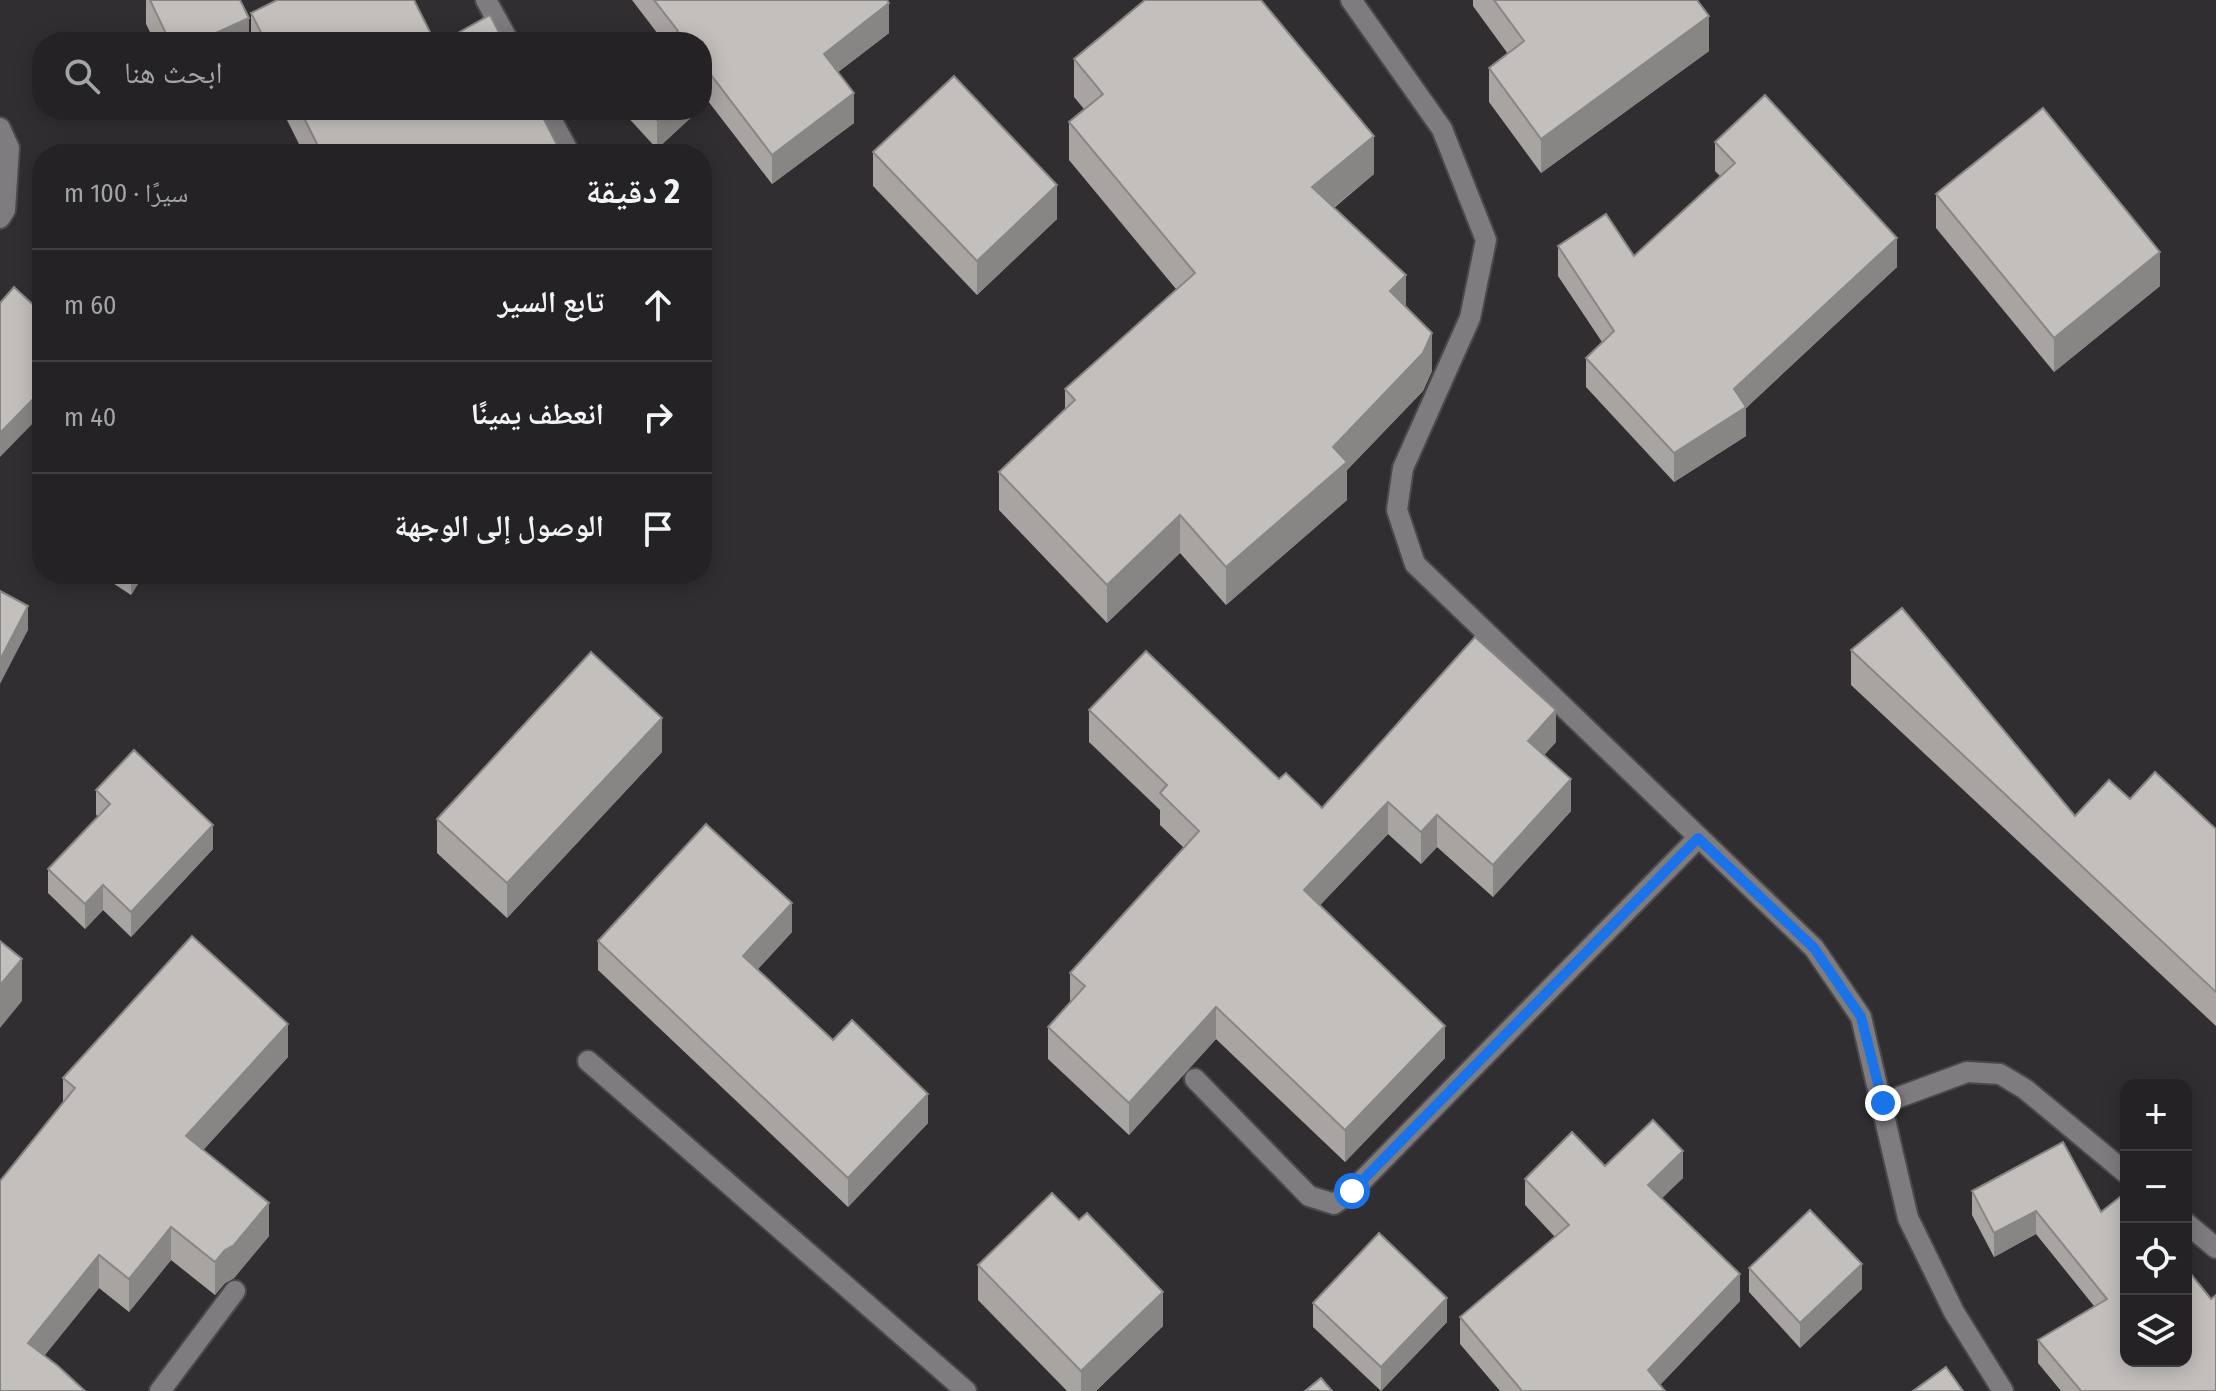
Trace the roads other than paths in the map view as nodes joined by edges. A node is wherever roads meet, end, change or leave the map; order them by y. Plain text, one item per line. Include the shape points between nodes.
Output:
1 (486, 0) edge
2 (1351, 0) edge
3 (504, 32) edge
4 (551, 120) edge
5 (0, 128) edge
6 (565, 144) edge
7 (0, 218) edge
8 (1698, 838) junction
9 (588, 1061) dead end
10 (1195, 1079) dead end
11 (1883, 1103) junction
12 (2120, 1168) edge
13 (2192, 1228) edge
14 (2216, 1248) edge
15 (235, 1291) dead end
16 (160, 1391) edge
17 (966, 1391) edge
18 (2003, 1391) edge

1 - 3 street
2 - 8 street via 1442,129 1486,240 1470,318 1403,468 1397,510 1415,564
4 - 6 street
5 - 7 street via 9,148
8 - 10 street via 1334,1204 1309,1196
8 - 11 street via 1814,948 1861,1017
9 - 17 street
11 - 12 street via 1967,1072 2000,1074
11 - 18 street via 1908,1218 1954,1312
13 - 14 street
15 - 16 street

